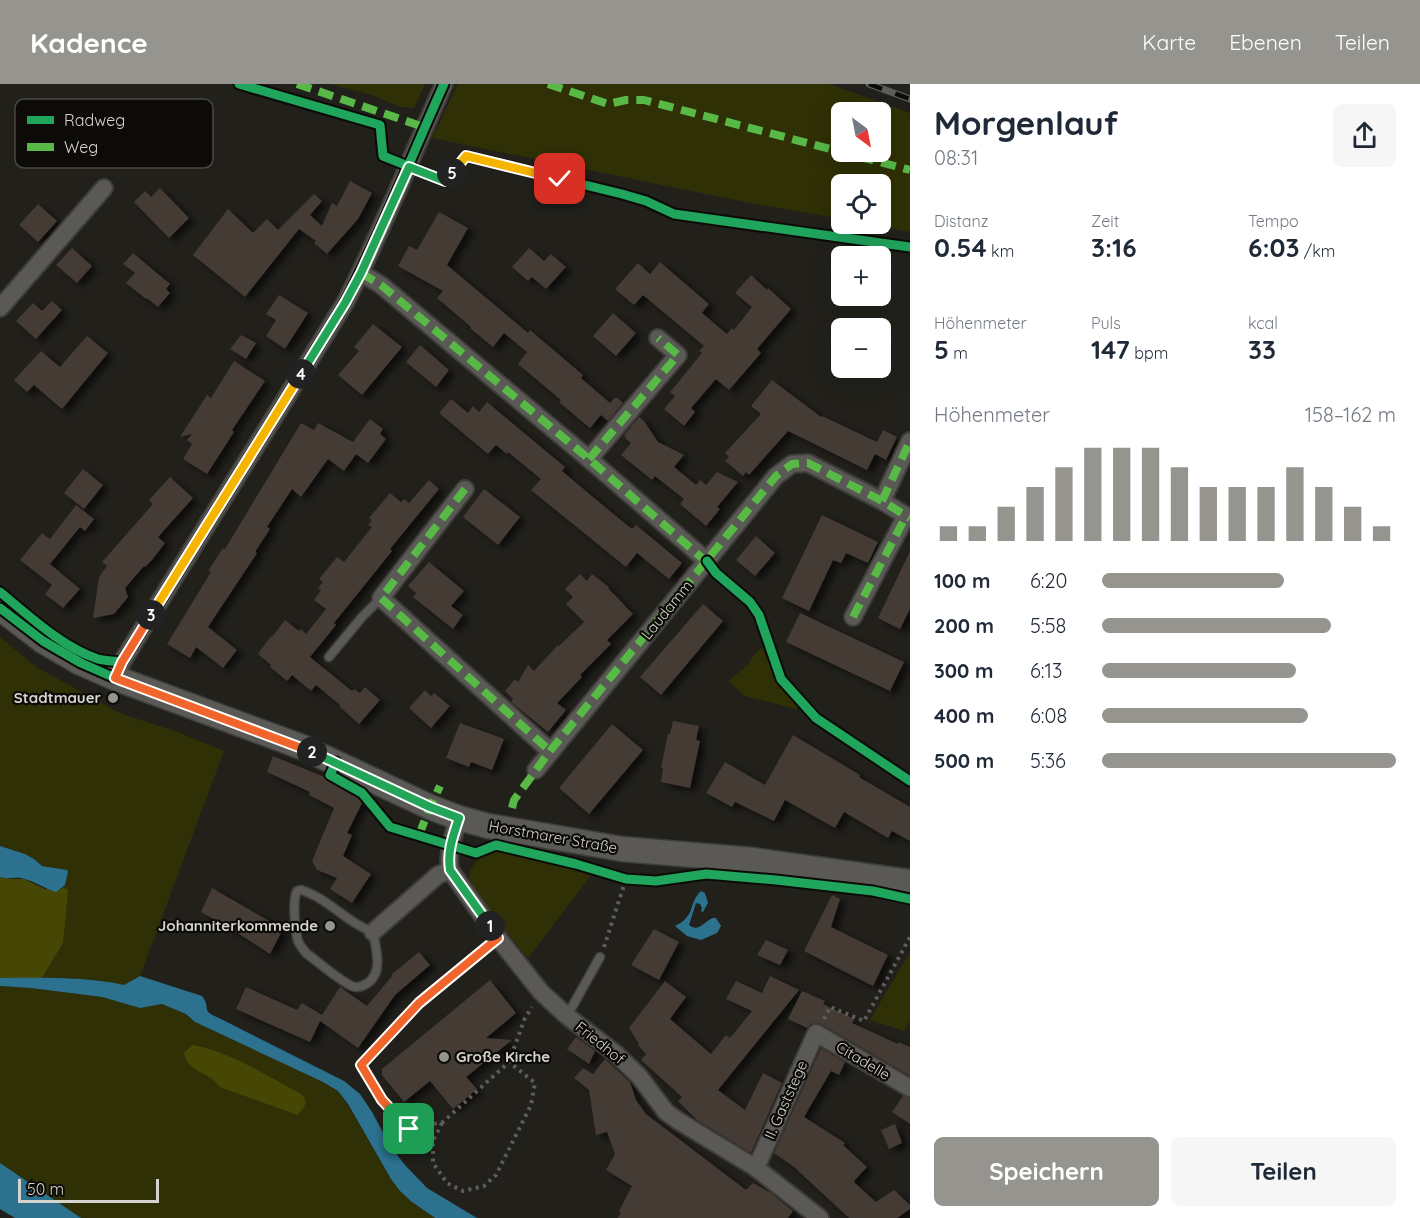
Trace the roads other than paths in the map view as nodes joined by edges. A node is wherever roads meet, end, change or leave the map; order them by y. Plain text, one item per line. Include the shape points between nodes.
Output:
1 (444, 84) edge
2 (104, 188) dead end
3 (361, 273) junction
4 (0, 308) edge
5 (657, 338) dead end
6 (910, 441) edge
7 (589, 459) junction
8 (465, 489) dead end
9 (882, 501) junction
10 (908, 517) edge
11 (707, 561) junction
12 (381, 598) junction
13 (0, 608) edge
14 (853, 617) dead end
15 (329, 657) dead end
16 (115, 678) junction
17 (550, 751) junction
18 (536, 770) dead end
19 (459, 818) junction
20 (450, 870) junction
21 (910, 882) edge
22 (373, 932) junction
23 (600, 957) road end
24 (567, 1016) junction
25 (816, 1033) joint
26 (910, 1088) edge
27 (756, 1168) junction
28 (820, 1218) edge

1 - 3 street
2 - 4 street
3 - 7 street via 381,285
3 - 16 street
5 - 7 street via 678,355
6 - 9 street
7 - 11 street
8 - 12 street
9 - 10 street, Laudamm
9 - 11 street, Laudamm via 808,463 792,464 776,476
10 - 14 street
11 - 17 street, Laudamm
12 - 15 lane
12 - 17 street
13 - 16 main road, Horstmarer Straße via 43,641
16 - 19 main road, Horstmarer Straße via 302,747
17 - 18 street, Laudamm
19 - 20 street via 450,844
19 - 21 main road, Horstmarer Straße via 622,849 753,860
20 - 22 street via 438,875
20 - 24 street, Friedhof via 541,992
22 - 22 lane via 375,973 363,986 350,985 302,948 297,934 295,894 305,891
23 - 24 lane
24 - 27 street, Friedhof via 639,1076 666,1112
25 - 26 street, Citadelle
25 - 27 street, II. Gaststege
27 - 28 street, Friedhof

